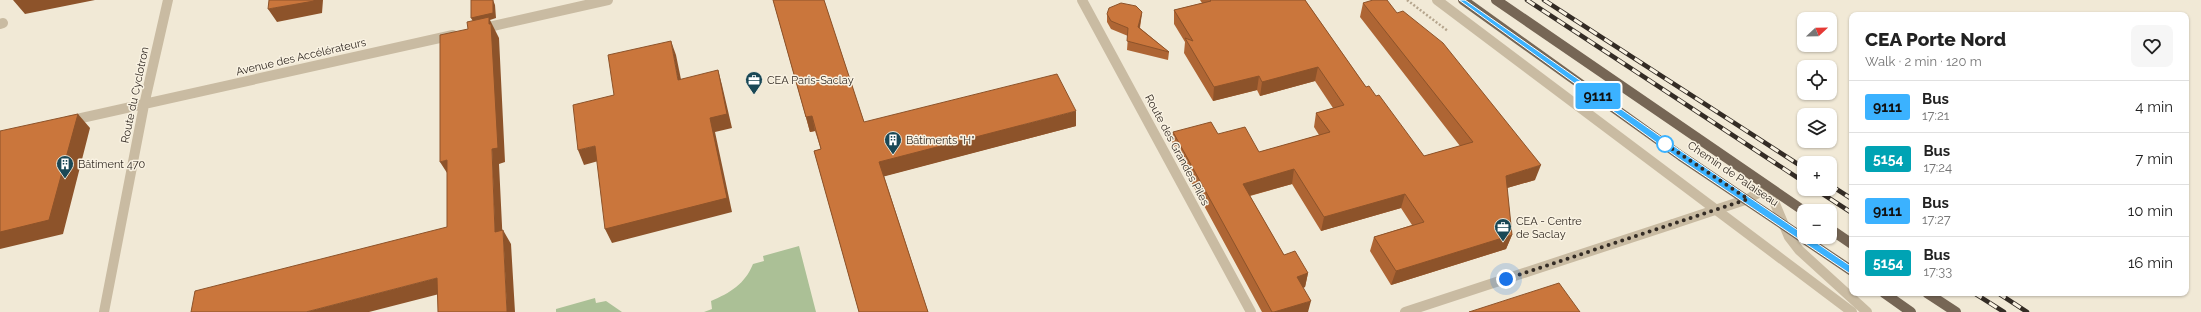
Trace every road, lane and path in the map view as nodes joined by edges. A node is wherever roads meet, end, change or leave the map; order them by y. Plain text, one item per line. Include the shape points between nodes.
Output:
1 (168, 0) edge
2 (608, 0) edge
3 (1082, 0) edge
4 (1437, 0) edge
5 (1463, 0) edge
6 (1496, 0) edge
7 (144, 105) junction
8 (61, 123) edge
9 (1768, 188) junction
10 (1748, 199) junction
11 (1797, 207) edge
12 (1717, 210) junction
13 (1783, 224) junction
14 (1837, 233) edge
15 (1849, 242) edge
16 (1849, 269) edge
17 (1888, 296) edge
18 (1932, 296) edge
19 (104, 312) edge
20 (1251, 312) edge
21 (1405, 312) edge
22 (1852, 312) edge
23 (1866, 312) edge
24 (1911, 312) edge
25 (1956, 312) edge

1 - 7 street, Route du Cyclotron
2 - 7 street, Avenue des Accélérateurs
3 - 20 street, Route des Grandes Piles
4 - 12 street
5 - 10 main road, Chemin de Palaiseau via 1681,156
6 - 9 main road, Chemin de Palaiseau
7 - 8 street, Avenue des Accélérateurs
7 - 19 street, Route du Cyclotron
9 - 10 street
9 - 11 main road, Chemin de Palaiseau
9 - 13 street
10 - 12 street
10 - 13 main road, Chemin de Palaiseau
12 - 21 street
12 - 22 street
13 - 16 main road, Chemin de Palaiseau
13 - 23 street via 1799,250
14 - 15 main road
17 - 24 main road
18 - 25 main road

